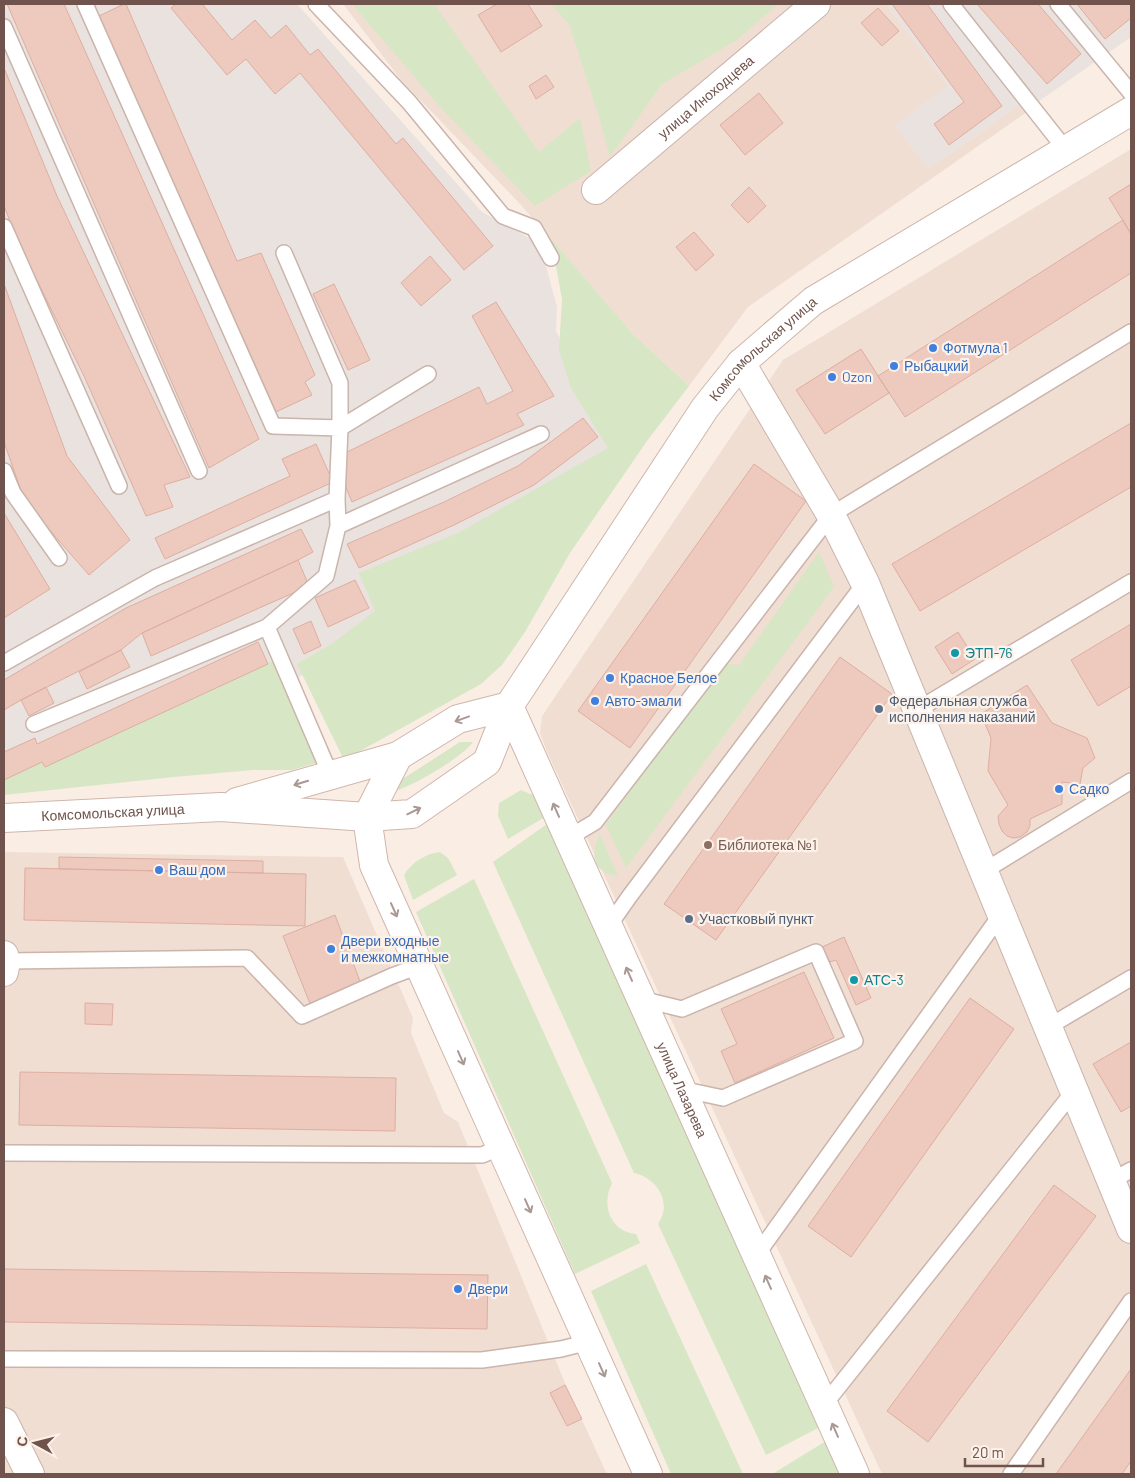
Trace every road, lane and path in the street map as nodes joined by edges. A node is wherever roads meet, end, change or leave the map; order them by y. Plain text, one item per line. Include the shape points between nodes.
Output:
1 (85, 4) edge
2 (316, 4) edge
3 (816, 4) edge
4 (951, 4) edge
5 (1058, 4) edge
6 (4, 27) edge
7 (1131, 93) edge
8 (1131, 111) edge
9 (1066, 150) junction
10 (596, 190) dead end
11 (4, 227) edge
12 (284, 253) dead end
13 (551, 258) dead end
14 (1131, 332) edge
15 (741, 363) junction
16 (428, 374) dead end
17 (340, 428) junction
18 (541, 434) dead end
19 (4, 471) edge
20 (199, 471) dead end
21 (119, 486) dead end
22 (337, 499) junction
23 (832, 515) junction
24 (338, 526) junction
25 (59, 558) dead end
26 (1131, 582) edge
27 (865, 583) junction
28 (266, 627) junction
29 (4, 663) edge
30 (508, 706) junction
31 (917, 710) junction
32 (34, 724) dead end
33 (398, 756) junction
34 (330, 774) junction
35 (1131, 781) edge
36 (221, 807) junction
37 (367, 817) junction
38 (4, 818) edge
39 (568, 838) junction
40 (984, 871) junction
41 (1002, 913) junction
42 (608, 927) junction
43 (4, 962) edge
44 (419, 966) junction
45 (1131, 978) edge
46 (641, 999) junction
47 (1048, 1028) junction
48 (681, 1089) junction
49 (1074, 1091) junction
50 (501, 1147) junction
51 (4, 1153) edge
52 (1121, 1175) edge
53 (1131, 1230) edge
54 (756, 1256) junction
55 (1131, 1301) edge
56 (589, 1342) junction
57 (4, 1359) edge
58 (824, 1405) junction
59 (4, 1422) edge
60 (30, 1474) edge
61 (648, 1474) edge
62 (855, 1474) edge
63 (1011, 1474) edge

1 - 17 lane via 273,426
2 - 13 lane via 409,102 503,216 534,228
3 - 10 main road, улица Иноходцева
4 - 9 lane
5 - 7 lane
6 - 20 lane
8 - 9 main road, Комсомольская улица
9 - 15 main road, Комсомольская улица via 813,301
11 - 21 lane
12 - 17 lane via 340,383
14 - 23 lane
15 - 23 main road
15 - 30 main road, Комсомольская улица via 705,408
16 - 17 lane
17 - 22 lane
18 - 24 lane
19 - 25 lane via 13,493
22 - 24 lane
22 - 29 lane via 155,578
23 - 27 main road
23 - 39 lane via 595,822
24 - 28 lane via 326,576
26 - 31 lane
27 - 31 main road
27 - 42 lane
28 - 32 lane
28 - 34 lane
30 -> 33 main road, Комсомольская улица via 458,719
37 -> 30 main road, Комсомольская улица via 412,814 487,762
39 -> 30 main road, улица Лазарева
31 - 40 main road
33 - 34 main road, Комсомольская улица
33 - 37 main road
34 -> 36 main road, Комсомольская улица
35 - 40 lane
36 - 37 main road, Комсомольская улица
36 - 38 main road, Комсомольская улица
37 -> 44 main road via 374,865
39 - 42 main road, улица Лазарева
40 - 41 main road
41 - 47 main road
41 - 54 lane
46 -> 42 main road, улица Лазарева
43 - 44 lane via 247,958 302,1016
44 -> 50 main road
45 - 47 lane
46 - 48 main road, улица Лазарева
46 - 48 lane via 682,1009 816,952 855,1041 723,1098
47 - 49 main road
48 - 54 main road, улица Лазарева
49 - 52 main road
49 - 58 lane
50 - 51 lane via 482,1155
50 -> 56 main road
52 - 53 main road
58 -> 54 main road, улица Лазарева
55 - 63 lane
56 - 57 lane via 482,1360
56 -> 61 main road
62 -> 58 main road, улица Лазарева
59 - 60 main road

